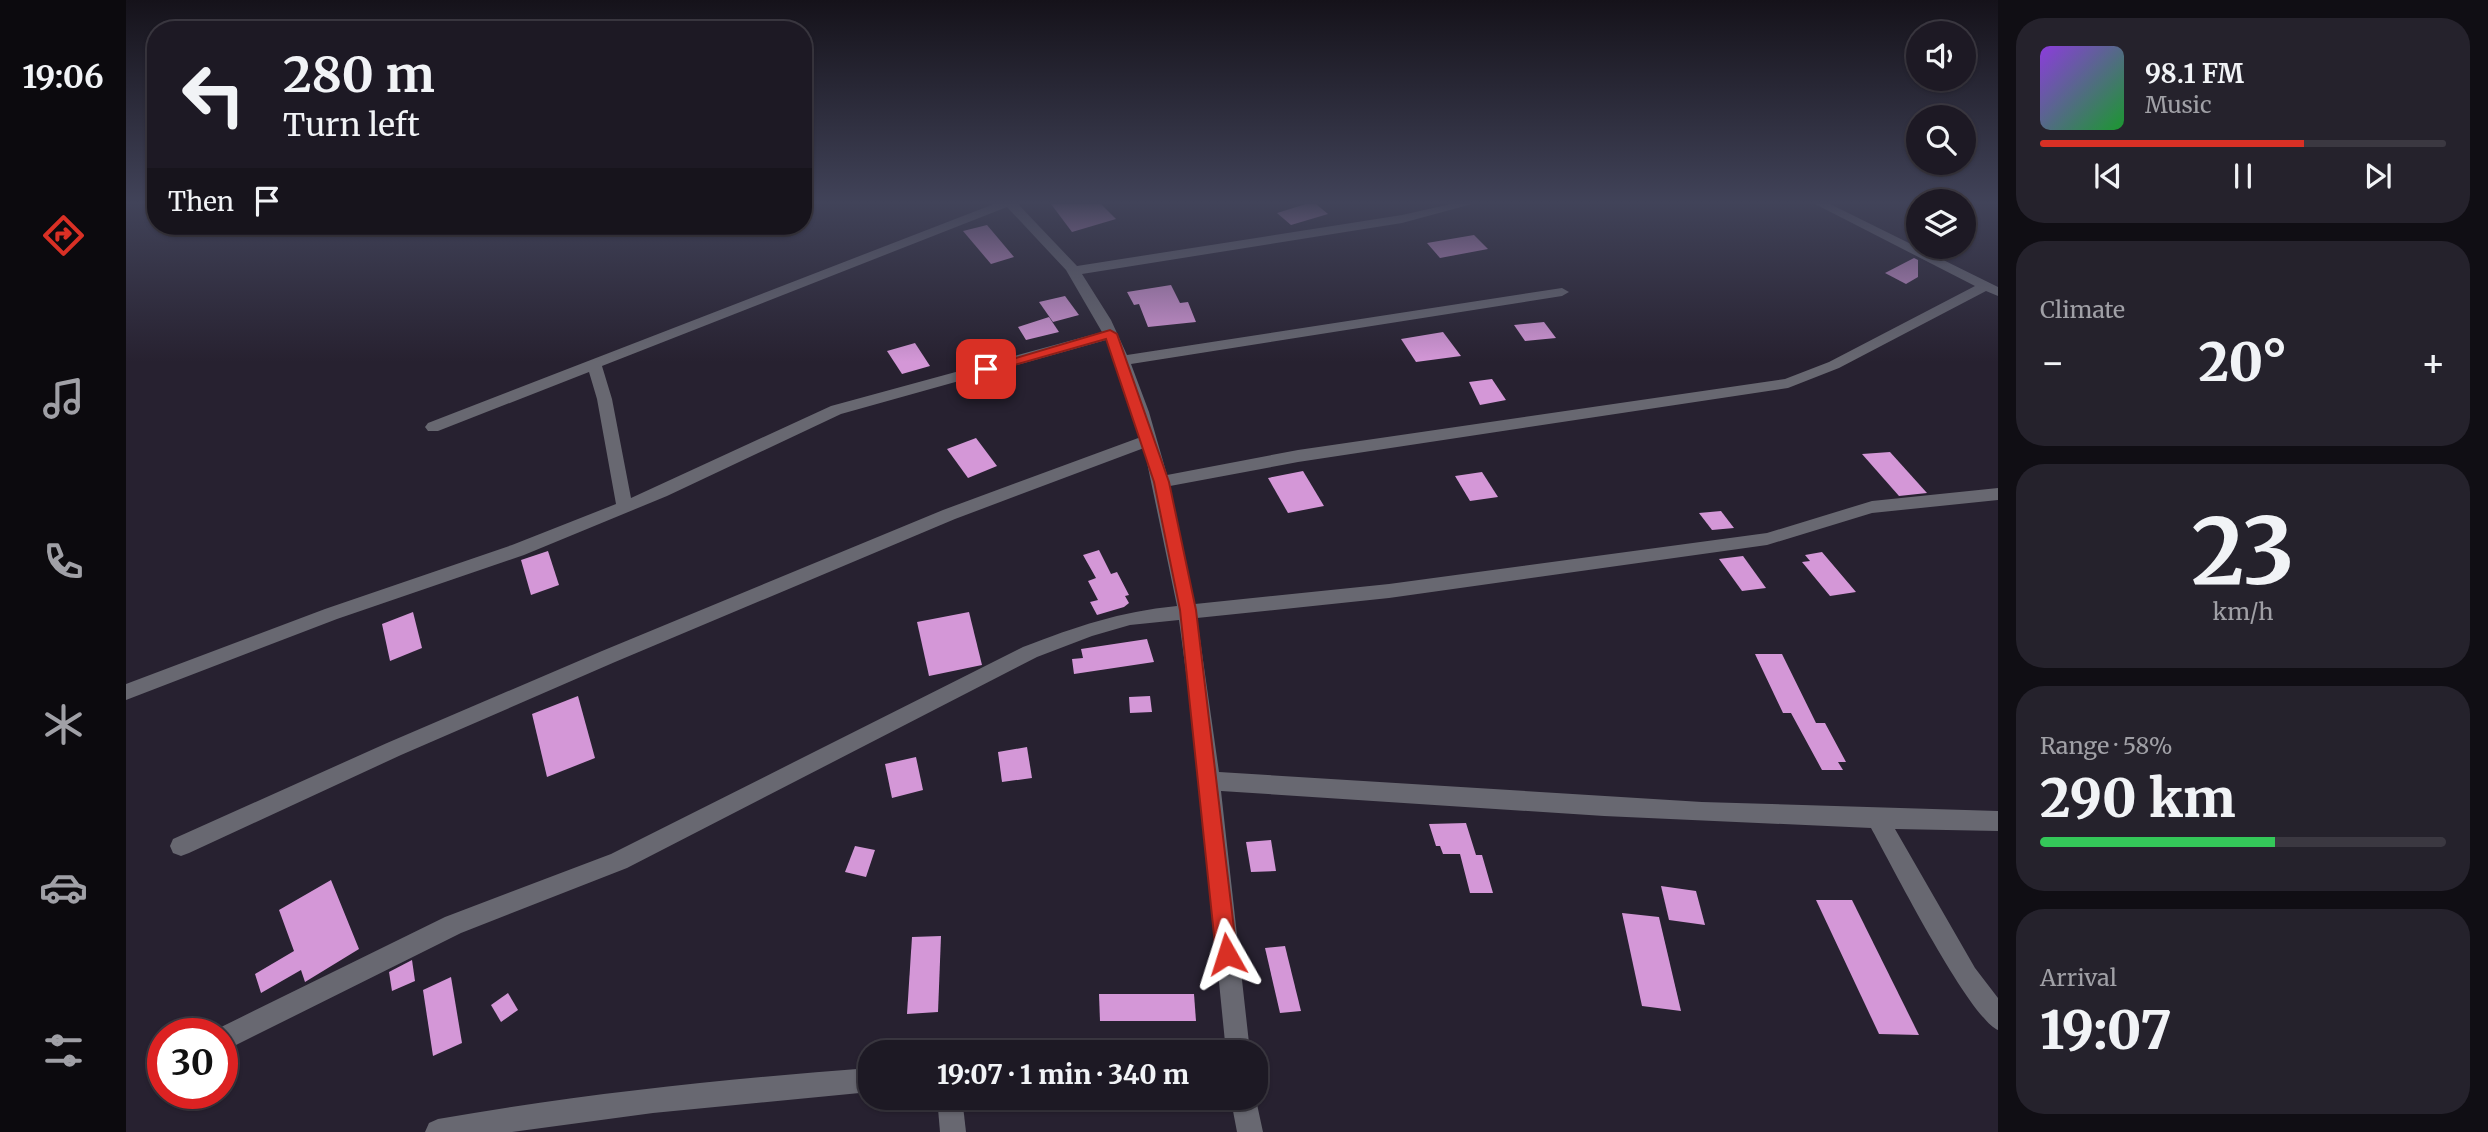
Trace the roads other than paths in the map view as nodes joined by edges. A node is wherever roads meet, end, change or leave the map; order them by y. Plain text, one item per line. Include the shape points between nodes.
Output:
1 (869, 257) edge
2 (1062, 257) edge
3 (1163, 257) edge
4 (1929, 257) edge
5 (1073, 271) junction
6 (1992, 288) edge
7 (1562, 292) dead end
8 (1110, 334) junction
9 (1122, 361) junction
10 (594, 364) junction
11 (433, 427) dead end
12 (1149, 440) junction
13 (1162, 482) junction
14 (1998, 494) edge
15 (625, 507) junction
16 (1188, 610) junction
17 (126, 692) edge
18 (1209, 781) junction
19 (1878, 820) junction
20 (1998, 821) edge
21 (181, 846) dead end
22 (1998, 1018) edge
23 (238, 1032) edge
24 (1237, 1040) edge
25 (858, 1081) edge
26 (950, 1110) edge
27 (1245, 1110) edge
28 (438, 1132) edge
29 (953, 1132) edge
30 (1250, 1132) edge

1 - 10 street
2 - 5 street
3 - 5 street
4 - 6 street
5 - 8 street
6 - 13 street via 1835,365 1788,383 1326,452
7 - 9 street
8 - 9 street
8 - 15 street via 836,410
9 - 12 street
10 - 11 street
10 - 15 street via 604,388 615,474
12 - 13 street
12 - 21 street via 992,497 696,620 344,769
13 - 16 street
14 - 16 street via 1872,507 1767,539 1390,591
15 - 17 street
16 - 18 street
16 - 23 street via 1130,618 1030,652 619,861 450,926
18 - 19 street via 1542,804
18 - 24 street
19 - 20 street
19 - 22 street via 1967,976
25 - 28 street via 525,1115
26 - 29 street
27 - 30 street

